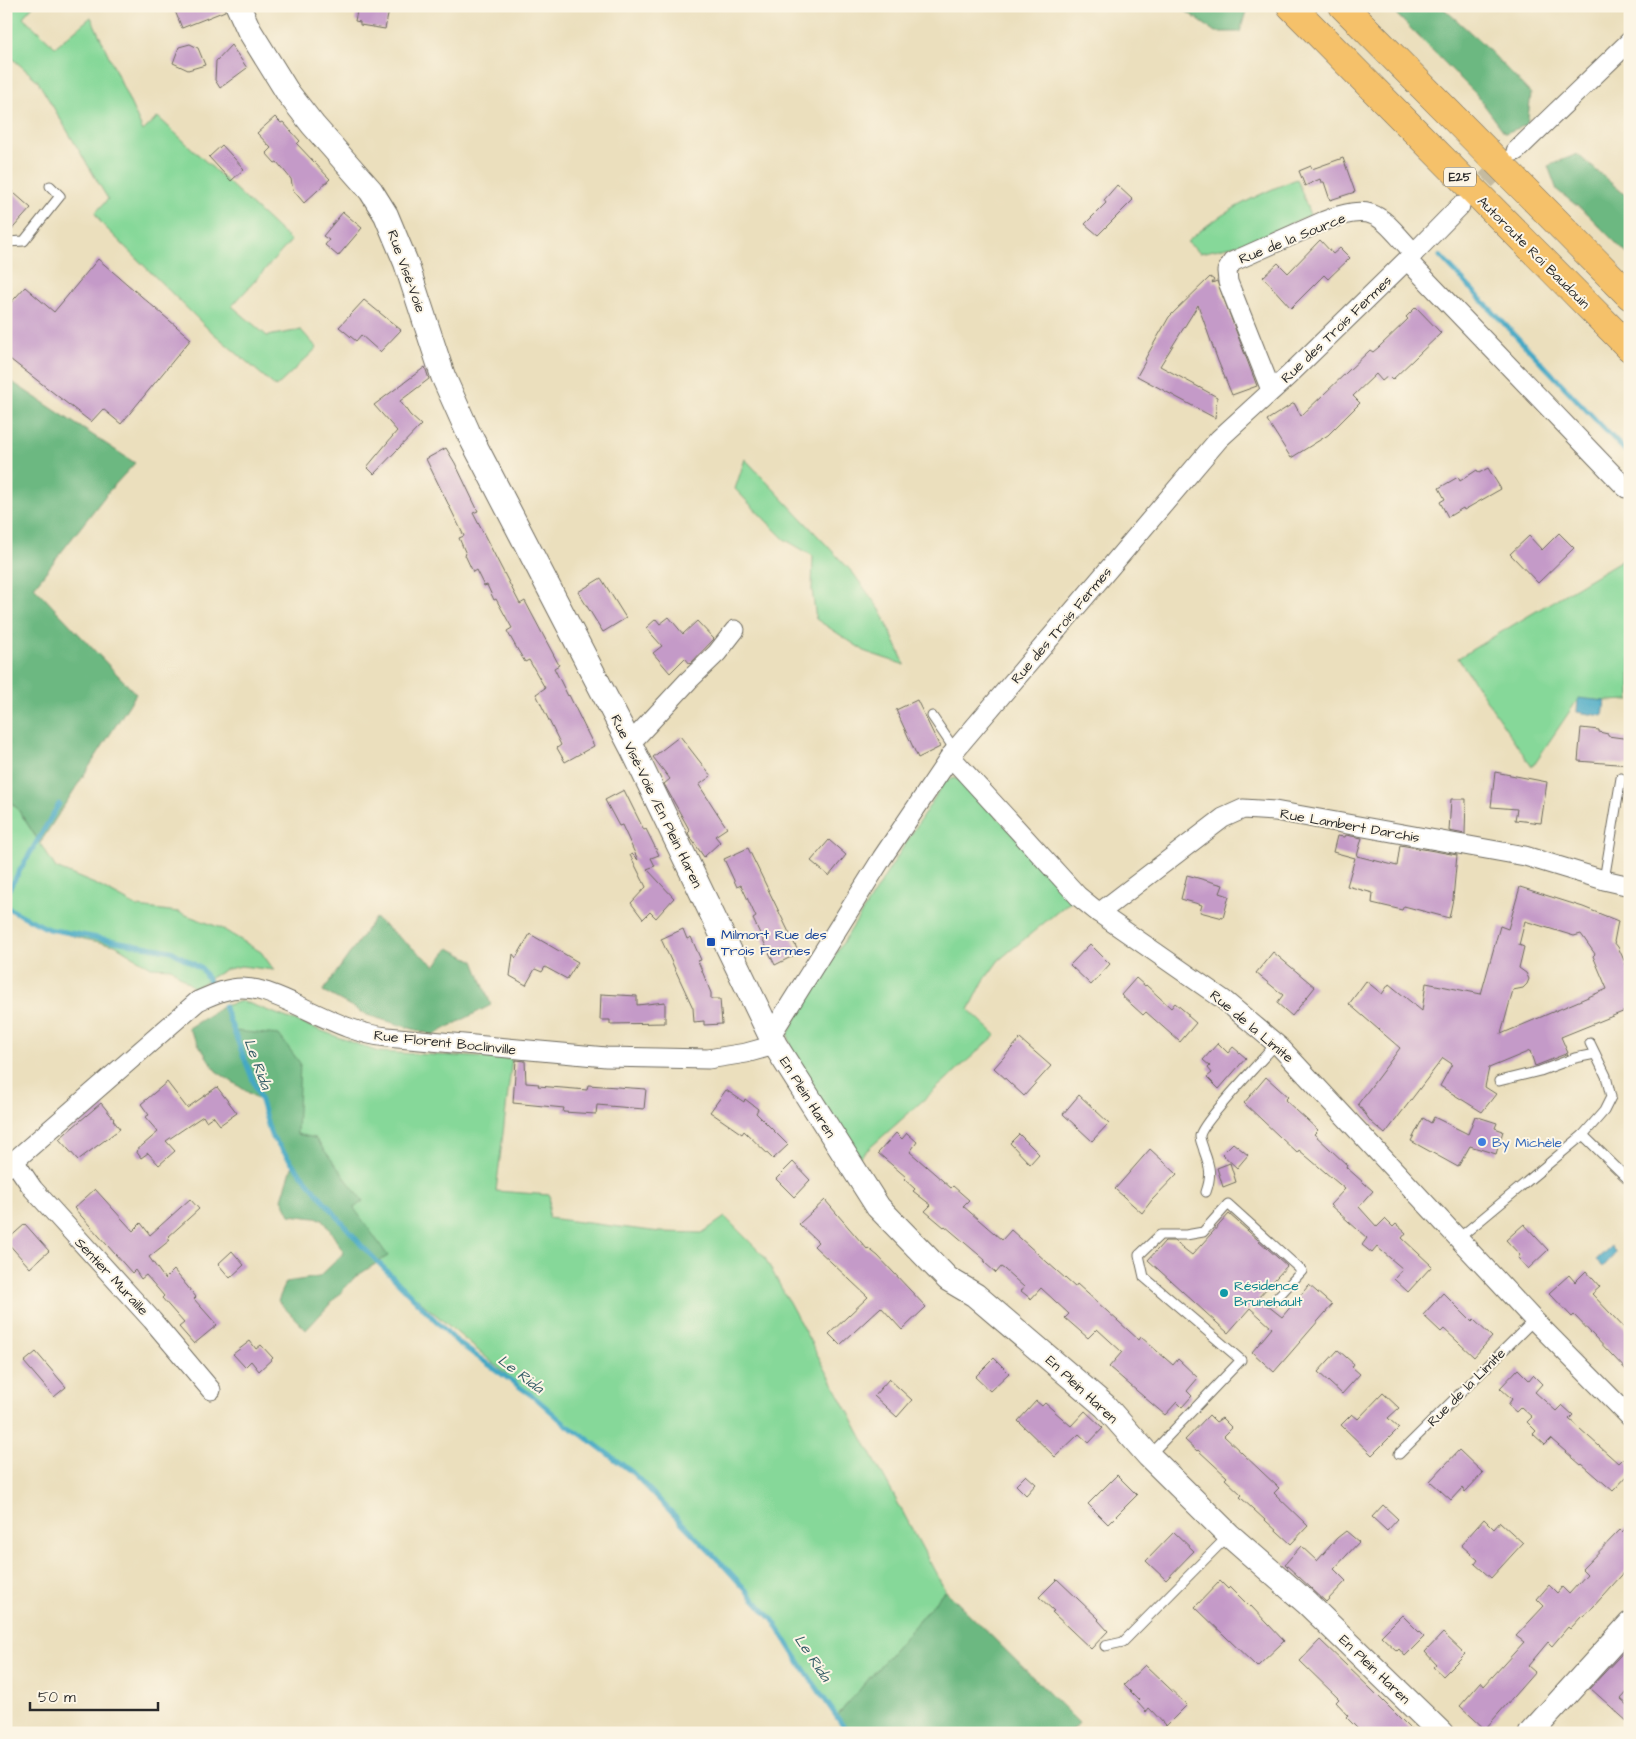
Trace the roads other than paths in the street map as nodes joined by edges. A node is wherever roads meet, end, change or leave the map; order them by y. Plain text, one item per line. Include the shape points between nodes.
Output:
1 (238, 6) edge
2 (1290, 6) edge
3 (1343, 6) edge
4 (1630, 40) edge
5 (1516, 151) tunnel mouth
6 (50, 186) dead end
7 (1460, 206) tunnel mouth
8 (6, 242) edge
9 (1410, 257) junction
10 (1630, 296) edge
11 (1630, 348) edge
12 (1271, 390) junction
13 (1626, 488) dead end
14 (534, 560) joint
15 (735, 630) dead end
16 (932, 716) dead end
17 (629, 741) junction
18 (953, 753) junction
19 (1621, 778) dead end
20 (1604, 880) junction
21 (1630, 886) edge
22 (1099, 913) junction
23 (773, 1040) junction
24 (1590, 1043) dead end
25 (1276, 1044) junction
26 (1595, 1054) junction
27 (1499, 1081) dead end
28 (1583, 1136) junction
29 (10, 1165) edge
30 (1630, 1181) edge
31 (1206, 1192) dead end
32 (1459, 1238) junction
33 (1274, 1301) dead end
34 (1534, 1320) junction
35 (211, 1390) dead end
36 (1630, 1417) edge
37 (1399, 1454) dead end
38 (1149, 1456) junction
39 (1229, 1535) junction
40 (1630, 1624) edge
41 (1105, 1646) dead end
42 (1440, 1733) edge
43 (1531, 1733) edge

1 - 14 street, Rue Visé-Voie via 280,82 371,190 386,215 406,262 443,376
2 - 11 highway, Autoroute Roi Baudouin / E25
3 - 10 highway, E25
4 - 5 street
6 - 8 lane via 60,196 24,242
7 - 9 street, Rue des Trois Fermes
9 - 12 street, Rue des Trois Fermes
9 - 12 street, Rue de la Source via 1380,217 1362,211 1324,221 1232,262 1227,271 1228,282
9 - 13 street
12 - 18 street, Rue des Trois Fermes via 1219,439
14 - 17 street, Rue Visé-Voie /En Plein Haren
15 - 17 street via 717,653
16 - 18 lane
17 - 23 street, Rue Visé-Voie /En Plein Haren
18 - 22 street, Rue de la Limite via 1078,896
18 - 23 street, Rue des Trois Fermes via 882,858
19 - 20 lane
20 - 21 street, Rue Lambert Darchis
20 - 22 street, Rue Lambert Darchis via 1525,856 1275,811 1243,809 1223,818
22 - 25 street, Rue de la Limite via 1224,1000
23 - 29 street, Rue Florent Boclinville via 746,1053 708,1059 606,1057 378,1036 338,1023 281,997 262,991 234,989 198,1002
23 - 38 street, En Plein Haren via 878,1207 948,1279 975,1295 1106,1406
24 - 26 lane
25 - 31 lane via 1202,1130 1200,1138 1211,1179
25 - 32 street, Rue de la Limite
26 - 27 lane
26 - 28 lane via 1606,1076 1611,1097
28 - 30 lane
28 - 32 lane
29 - 35 street, Sentier Muraille via 152,1320
32 - 34 street, Rue de la Limite
33 - 38 lane via 1302,1271 1228,1204 1203,1232 1160,1236 1139,1255 1144,1277 1241,1360
34 - 36 street, Rue de la Limite
34 - 37 lane, Rue de la Limite
38 - 39 street, En Plein Haren
39 - 41 lane via 1123,1642
39 - 42 street, En Plein Haren via 1307,1604
40 - 43 street

